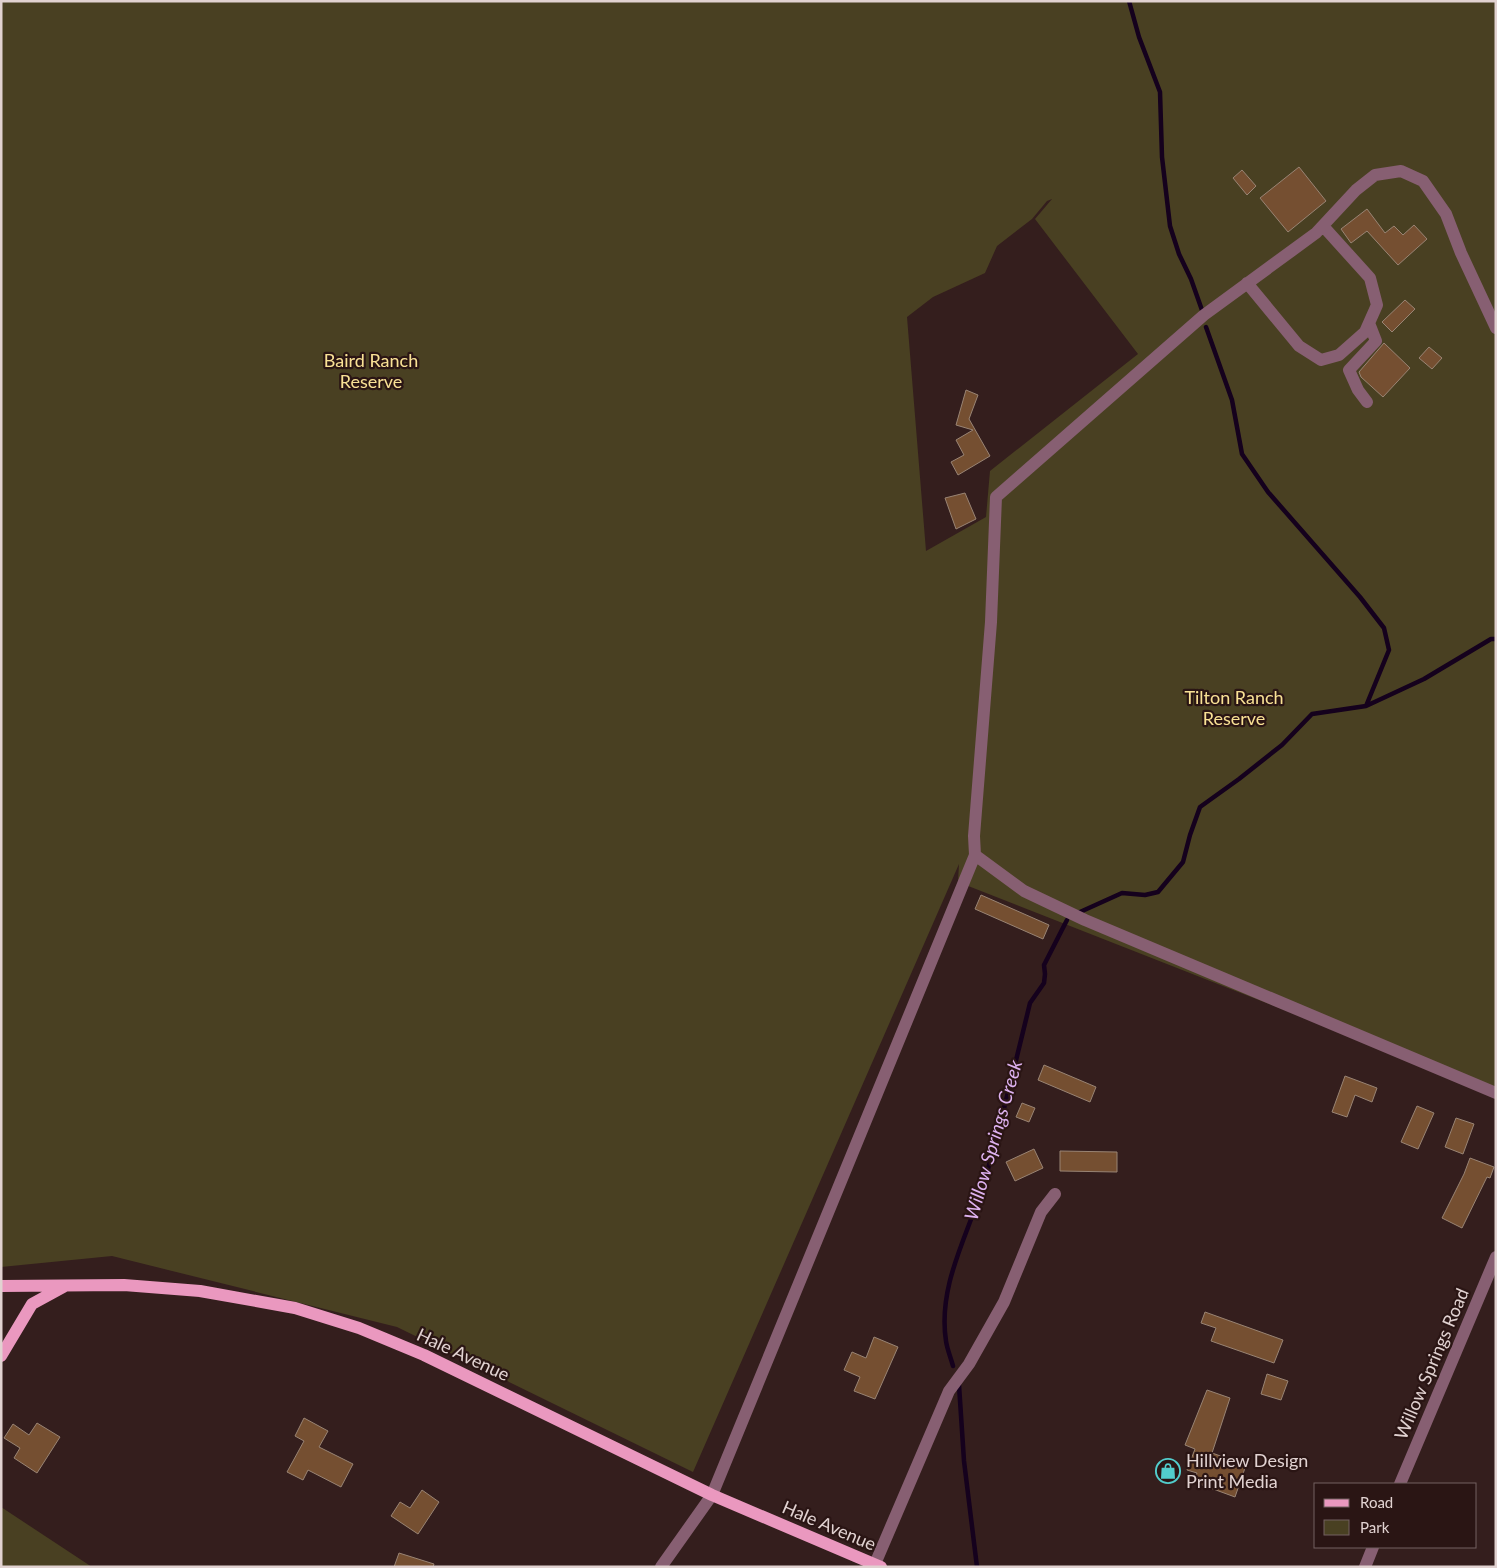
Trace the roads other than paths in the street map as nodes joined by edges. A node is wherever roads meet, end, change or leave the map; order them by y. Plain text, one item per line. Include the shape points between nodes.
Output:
1 (1323, 226) junction
2 (1247, 283) junction
3 (1369, 323) junction
4 (1496, 328) edge
5 (1367, 402) dead end
6 (975, 855) junction
7 (1496, 1093) edge
8 (1055, 1194) dead end
9 (1496, 1257) edge
10 (1, 1286) edge
11 (66, 1286) junction
12 (1, 1356) edge
13 (1400, 1483) edge
14 (712, 1495) junction
15 (1373, 1548) edge
16 (878, 1566) edge
17 (662, 1567) edge
18 (1365, 1567) edge

1 - 2 street
1 - 3 street via 1370,278 1377,305
1 - 4 street via 1356,190 1375,175 1401,170 1423,181 1446,214
2 - 3 street via 1300,346 1321,360 1339,355 1365,332
2 - 6 street via 1204,315 996,497
3 - 5 street via 1376,341 1349,370
6 - 7 street via 1024,891 1085,920
6 - 14 street
8 - 16 street via 1041,1212 1004,1302 949,1390
9 - 13 street, Willow Springs Road
10 - 11 main road, Hale Avenue
11 - 12 main road via 32,1304
11 - 14 main road, Hale Avenue via 124,1285 200,1291 295,1308 359,1328 424,1355
14 - 16 main road, Hale Avenue
14 - 17 street
15 - 18 street

